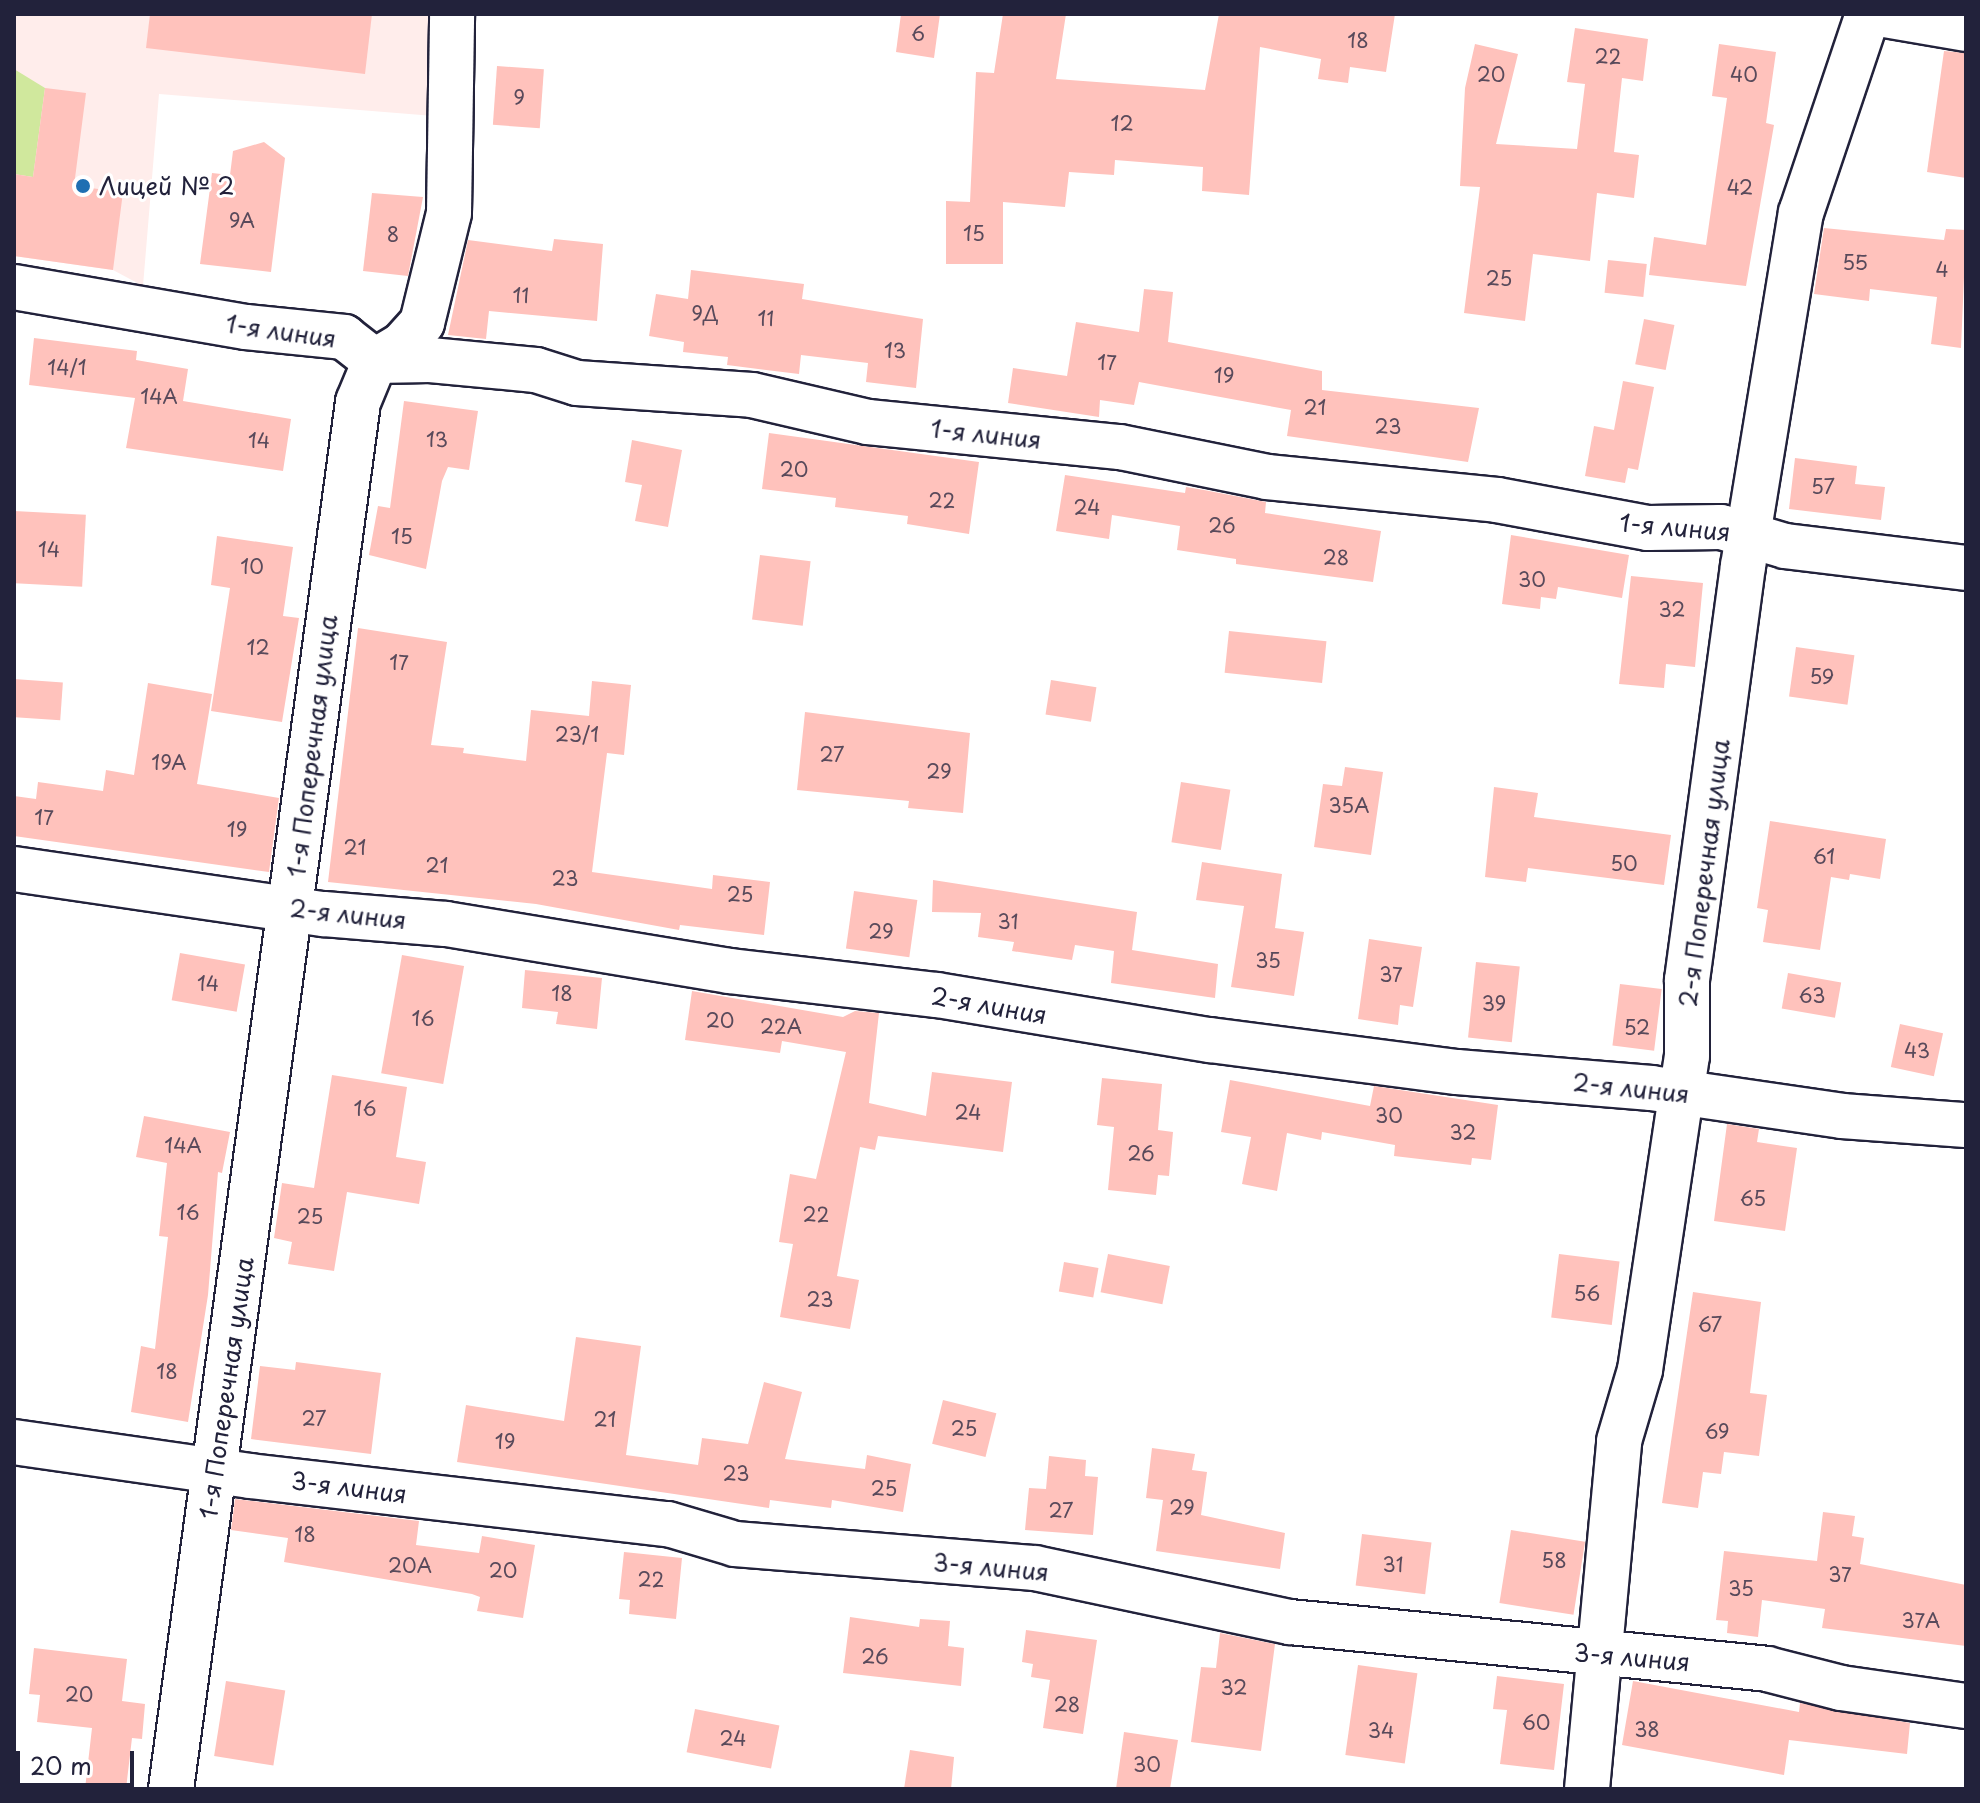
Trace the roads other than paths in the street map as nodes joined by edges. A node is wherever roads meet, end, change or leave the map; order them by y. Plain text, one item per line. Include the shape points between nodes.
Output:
1 (452, 14) edge
2 (1868, 14) edge
3 (1879, 14) edge
4 (1966, 29) edge
5 (14, 287) edge
6 (375, 361) junction
7 (1749, 535) junction
8 (1966, 568) edge
9 (14, 869) edge
10 (291, 908) junction
11 (1680, 1093) junction
12 (1966, 1125) edge
13 (14, 1442) edge
14 (216, 1469) junction
15 (1596, 1652) junction
16 (1966, 1706) edge
17 (171, 1789) edge
18 (1587, 1789) edge

1 - 6 street via 449,213 422,323 402,345
2 - 7 street, 2-я Поперечная улица via 1801,213
3 - 4 street
5 - 6 street, 1-я линия via 246,327 344,337
6 - 7 street, 1-я линия via 430,360 536,370 577,383 752,395 868,422 1120,447 1267,477 1497,500 1648,528 1721,527
6 - 10 street, 1-я Поперечная улица via 358,402
7 - 8 street, 1-я линия via 1785,546
7 - 11 street, 2-я Поперечная улица via 1687,980 1687,1056
9 - 10 street, 2-я линия
10 - 11 street, 2-я линия via 446,924 1210,1040
10 - 14 street, 1-я Поперечная улица
11 - 12 street, 2-я линия via 1842,1116
11 - 15 street, 2-я Поперечная улица via 1645,1339 1619,1441
13 - 14 street, 3-я линия
14 - 15 street, 3-я линия via 668,1524 735,1544 1035,1568 1290,1622
14 - 17 street, 1-я Поперечная улица
15 - 16 street, 3-я линия via 1767,1669 1841,1688
15 - 18 street, 2-я Поперечная улица

